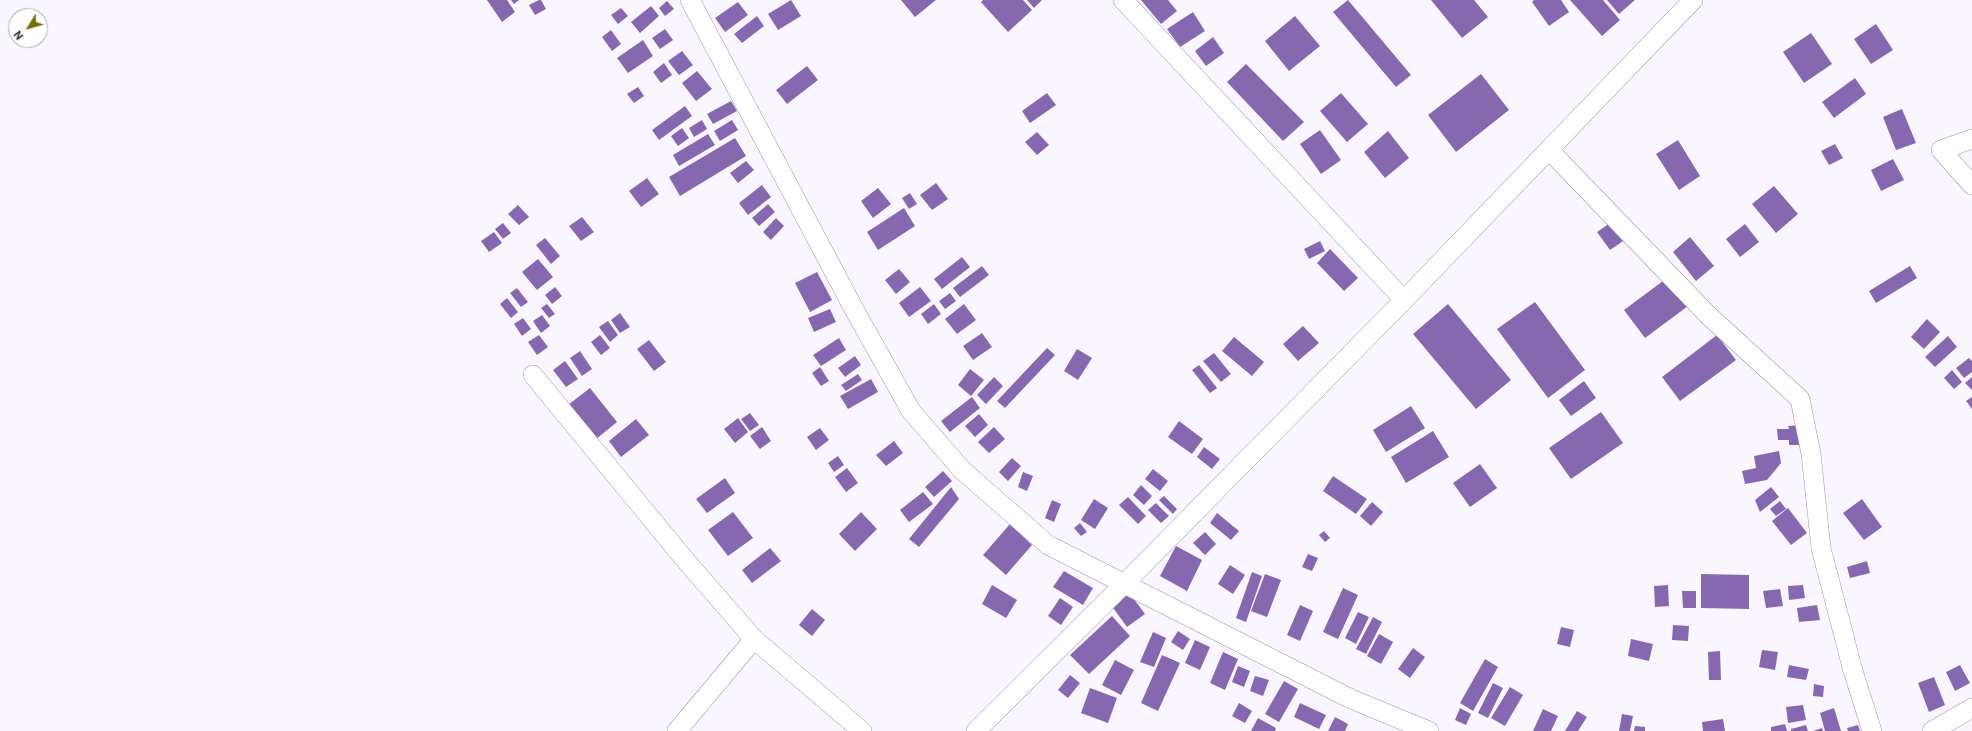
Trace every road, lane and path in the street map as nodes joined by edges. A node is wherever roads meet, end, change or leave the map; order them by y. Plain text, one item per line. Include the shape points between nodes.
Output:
1 (690, 0) edge
2 (1123, 0) edge
3 (1693, 0) edge
4 (1972, 139) edge
5 (1549, 150) junction
6 (1972, 185) edge
7 (1404, 300) junction
8 (533, 375) dead end
9 (1125, 583) junction
10 (754, 639) junction
11 (1972, 708) edge
12 (677, 731) edge
13 (862, 731) edge
14 (976, 731) edge
15 (1429, 731) edge
16 (1872, 731) edge
17 (1932, 731) edge

1 - 9 street via 855,311 912,411 962,470 1048,545
2 - 7 street
3 - 5 street
4 - 6 street via 1942,150
5 - 7 street
5 - 16 street via 1709,316 1800,399 1811,454 1821,548 1853,671
7 - 9 street
8 - 10 street via 686,561
9 - 14 street
9 - 15 street via 1351,699
10 - 12 street
10 - 13 street
11 - 17 street

